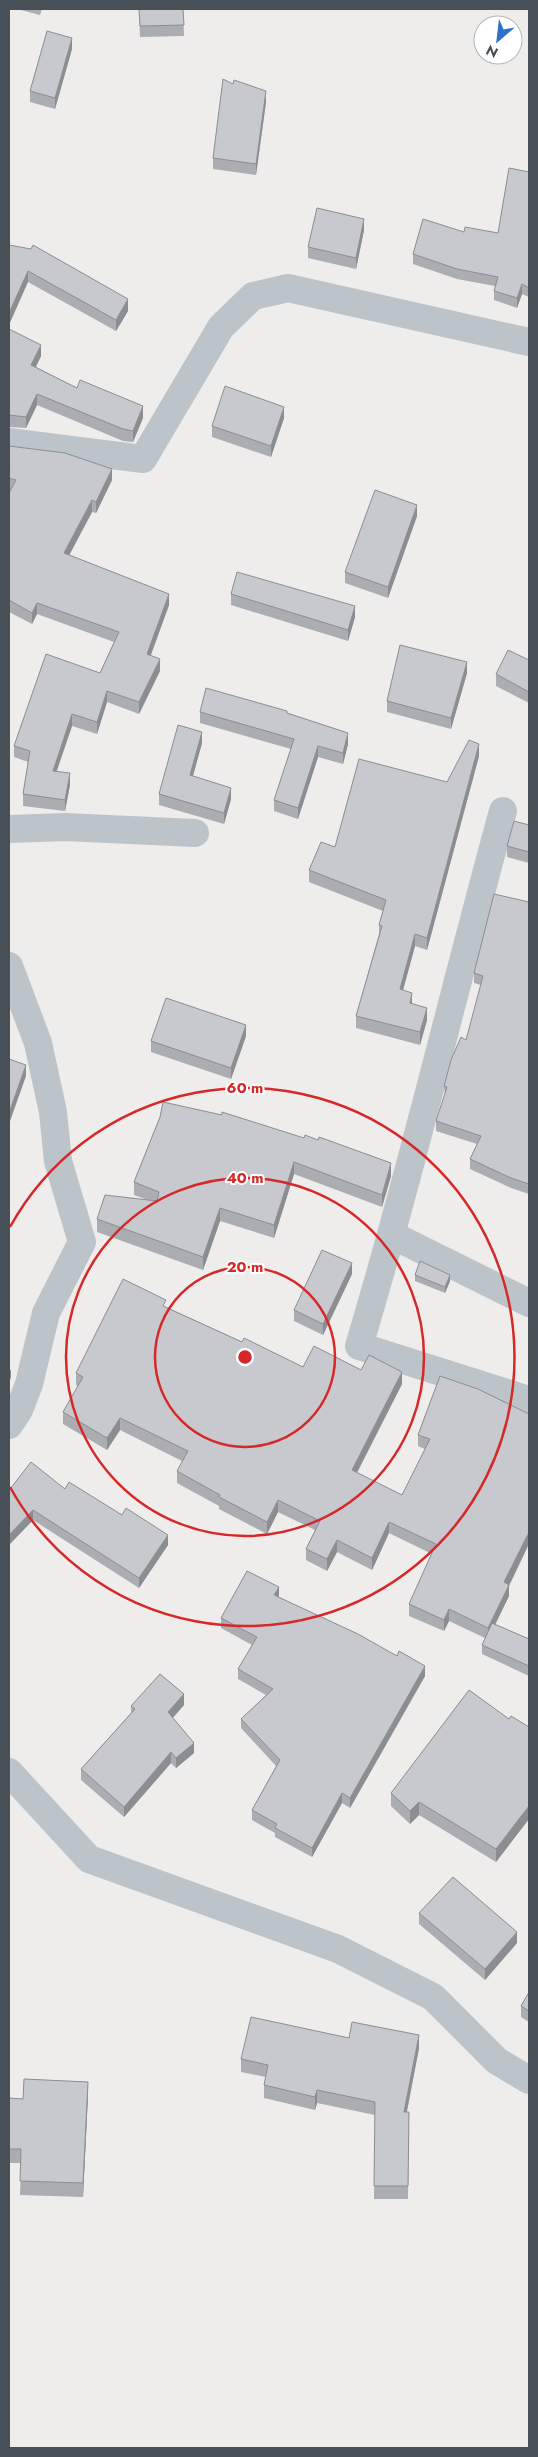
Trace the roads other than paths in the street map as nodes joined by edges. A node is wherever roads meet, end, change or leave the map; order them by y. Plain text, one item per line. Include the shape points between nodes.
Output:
1 (529, 342) edge
2 (9, 442) edge
3 (503, 811) dead end
4 (9, 829) edge
5 (196, 833) dead end
6 (9, 966) edge
7 (392, 1235) junction
8 (529, 1302) edge
9 (529, 1400) edge
10 (9, 1425) edge
11 (9, 1772) edge
12 (529, 2080) edge

1 - 2 street via 288,288 253,296 221,326 143,459
3 - 7 street
4 - 5 street via 65,827
6 - 10 street via 38,1043 53,1112 58,1161 82,1242 46,1314 30,1384
7 - 8 street
7 - 9 street via 359,1346
11 - 12 street via 89,1859 338,1949 390,1975 433,1997 497,2061

